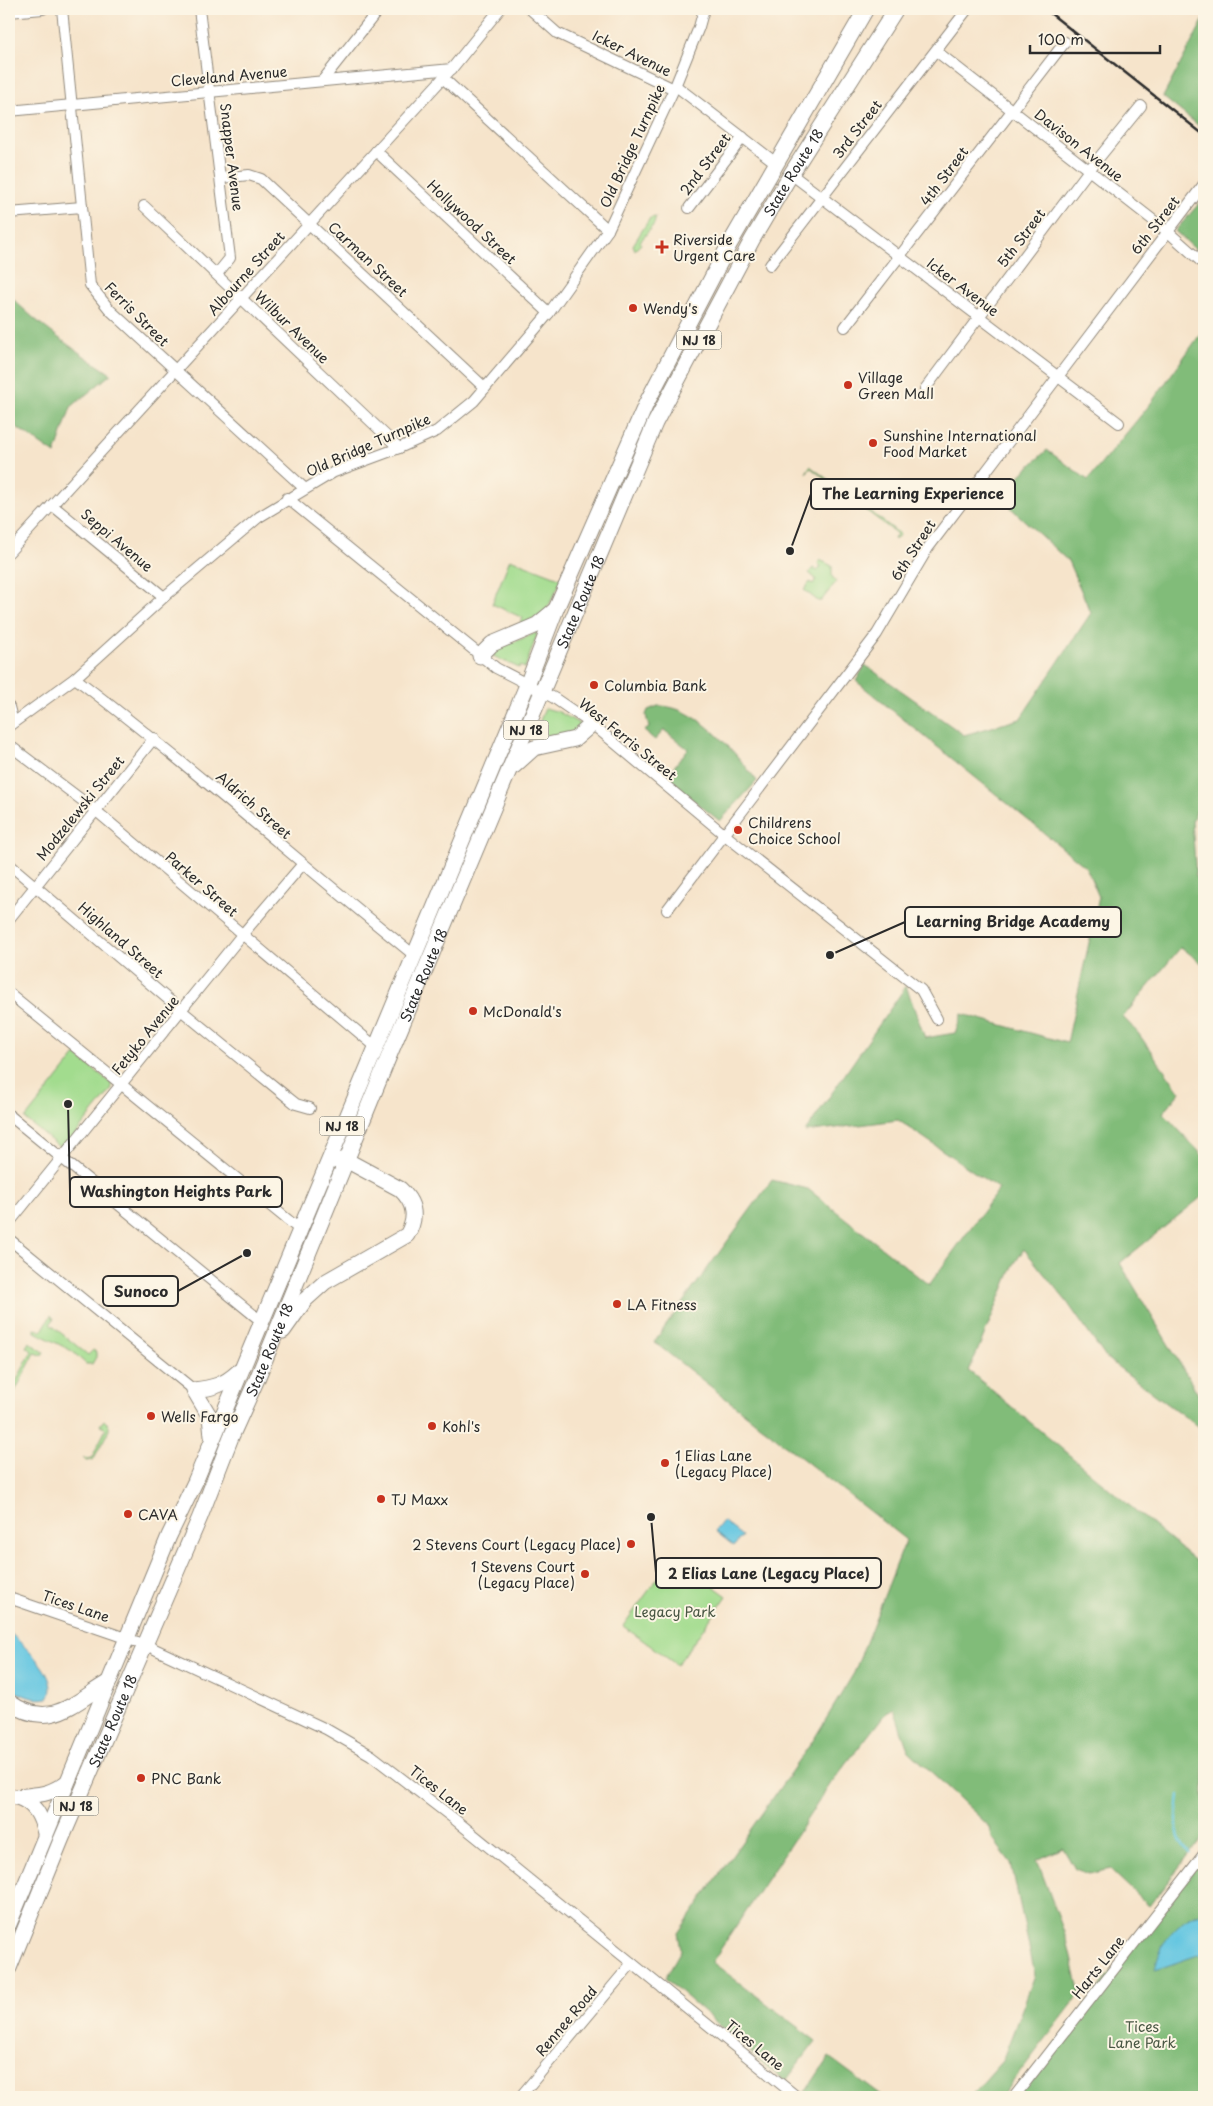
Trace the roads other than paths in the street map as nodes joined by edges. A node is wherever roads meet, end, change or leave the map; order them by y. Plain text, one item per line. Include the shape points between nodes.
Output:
1 (43, 9) edge
2 (62, 9) edge
3 (199, 9) edge
4 (379, 9) edge
5 (500, 9) edge
6 (530, 9) edge
7 (704, 9) edge
8 (866, 9) edge
9 (896, 9) edge
10 (966, 11) dead end
11 (9, 12) edge
12 (1065, 42) dead end
13 (936, 51) junction
14 (452, 69) junction
15 (443, 78) junction
16 (322, 81) junction
17 (675, 87) junction
18 (210, 92) junction
19 (72, 104) junction
20 (1141, 106) dead end
21 (9, 110) edge
22 (1012, 110) junction
23 (742, 137) junction
24 (376, 152) junction
25 (776, 163) junction
26 (1089, 170) junction
27 (791, 174) junction
28 (221, 178) junction
29 (1204, 184) edge
30 (821, 197) junction
31 (144, 206) dead end
32 (82, 207) junction
33 (689, 208) dead end
34 (9, 213) edge
35 (310, 223) junction
36 (608, 230) junction
37 (1167, 231) junction
38 (900, 257) junction
39 (1204, 264) edge
40 (770, 265) dead end
41 (217, 274) junction
42 (242, 298) junction
43 (549, 313) junction
44 (979, 317) junction
45 (845, 327) dead end
46 (176, 370) junction
47 (1058, 377) junction
48 (485, 388) junction
49 (926, 389) dead end
50 (1119, 423) dead end
51 (399, 448) junction
52 (304, 488) junction
53 (287, 498) junction
54 (52, 504) junction
55 (9, 552) edge
56 (164, 597) junction
57 (556, 609) junction
58 (480, 656) junction
59 (75, 678) junction
60 (527, 684) junction
61 (541, 691) junction
62 (9, 706) edge
63 (11, 724) edge
64 (592, 724) junction
65 (154, 738) junction
66 (9, 745) edge
67 (511, 768) junction
68 (95, 810) junction
69 (725, 835) junction
70 (9, 864) edge
71 (302, 865) junction
72 (35, 884) junction
73 (667, 910) dead end
74 (9, 919) edge
75 (241, 936) junction
76 (414, 955) junction
77 (9, 993) edge
78 (182, 1012) junction
79 (937, 1019) dead end
80 (376, 1047) junction
81 (121, 1086) junction
82 (310, 1108) dead end
83 (9, 1115) edge
84 (60, 1157) junction
85 (346, 1160) junction
86 (327, 1162) junction
87 (9, 1223) edge
88 (299, 1229) junction
89 (9, 1239) edge
90 (261, 1320) junction
91 (268, 1352) junction
92 (240, 1371) junction
93 (194, 1390) junction
94 (212, 1438) junction
95 (9, 1598) edge
96 (127, 1639) junction
97 (146, 1646) junction
98 (109, 1682) junction
99 (9, 1702) edge
100 (66, 1783) junction
101 (45, 1833) junction
102 (1204, 1854) edge
103 (9, 1924) edge
104 (632, 1963) junction
105 (9, 1968) edge
106 (520, 2097) edge
107 (797, 2097) edge
108 (1014, 2097) edge

1 - 11 street
2 - 19 street, Ferris Street
3 - 18 street, Snapper Avenue
4 - 16 street
5 - 14 street, Albourne Street
6 - 17 street, Icker Avenue via 557,33
7 - 17 street, Old Bridge Turnpike
8 - 25 highway, State Route 18 / NJ 18
9 - 27 highway, State Route 18 / NJ 18
10 - 13 street, 3rd Street
12 - 22 street, 4th Street
13 - 22 street, Davison Avenue
13 - 30 street, 3rd Street
14 - 15 street, Albourne Street
14 - 16 street, Cleveland Avenue
15 - 24 street, Albourne Street
15 - 36 street
16 - 18 street, Cleveland Avenue
17 - 23 street, Icker Avenue
17 - 36 street, Old Bridge Turnpike
18 - 19 street, Cleveland Avenue
18 - 28 street, Snapper Avenue
19 - 21 street, Cleveland Avenue
19 - 32 street, Ferris Street
20 - 26 street, 5th Street
22 - 26 street, Davison Avenue
22 - 38 street, 4th Street
23 - 25 street, Icker Avenue
23 - 33 street, 2nd Street
24 - 35 street, Albourne Street
24 - 43 street, Hollywood Street
25 - 57 highway, State Route 18 / NJ 18 via 646,404
26 - 37 street, Davison Avenue
26 - 44 street, 5th Street
27 - 30 street, Icker Avenue
27 - 61 highway, State Route 18 / NJ 18 via 655,423
28 - 35 street, Carman Street via 248,174 261,179
28 - 41 street, Snapper Avenue via 230,258
29 - 37 street, 6th Street
30 - 38 street, Icker Avenue
30 - 40 street, 3rd Street
31 - 41 street, Wilbur Avenue
32 - 34 street
32 - 46 street, Ferris Street via 90,285 110,310
35 - 42 street, Albourne Street
35 - 48 street, Carman Street
36 - 43 street, Old Bridge Turnpike
37 - 39 street, Davison Avenue
37 - 47 street, 6th Street
38 - 44 street, Icker Avenue
38 - 45 street, 4th Street
41 - 42 street, Wilbur Avenue
42 - 46 street, Albourne Street
42 - 51 street, Wilbur Avenue
43 - 48 street, Old Bridge Turnpike
44 - 47 street, Icker Avenue
44 - 49 street, 5th Street
46 - 52 street, Ferris Street
46 - 54 street, Albourne Street
47 - 50 street, Icker Avenue
47 - 69 street, 6th Street via 928,548 877,634
48 - 51 street, Old Bridge Turnpike via 460,414 437,431
51 - 52 street, Old Bridge Turnpike via 360,461
52 - 53 street, Old Bridge Turnpike
53 - 56 street, Old Bridge Turnpike via 231,539
53 - 58 street, West Ferris Street
54 - 55 street, Albourne Street
54 - 56 street, Seppi Avenue
56 - 59 street, Old Bridge Turnpike
57 - 58 highway via 537,625 492,644
57 - 60 highway, State Route 18 / NJ 18
58 - 60 street, West Ferris Street
59 - 63 street, Old Bridge Turnpike
59 - 65 street, Aldrich Street
60 - 61 street, West Ferris Street
60 - 76 highway, State Route 18 / NJ 18
61 - 64 street, West Ferris Street
61 - 67 highway, State Route 18 / NJ 18
62 - 63 street
64 - 67 highway via 575,739 534,748
64 - 69 street, West Ferris Street
65 - 68 street, Modzelewski Street
65 - 71 street, Aldrich Street
66 - 68 street, Parker Street
67 - 85 highway, State Route 18 / NJ 18
68 - 72 street, Modzelewski Street
68 - 75 street, Parker Street
69 - 73 street, 6th Street
69 - 79 street, West Ferris Street via 921,990
70 - 72 street, Highland Street
71 - 75 street, Fetyko Avenue
71 - 76 street, Aldrich Street
72 - 74 street, Modzelewski Street
72 - 78 street, Highland Street
75 - 78 street, Fetyko Avenue
75 - 80 street, Parker Street
76 - 80 highway, State Route 18 / NJ 18
77 - 81 street
78 - 81 street, Fetyko Avenue
78 - 82 street, Highland Street via 296,1104
80 - 86 highway, State Route 18 / NJ 18
81 - 84 street, Fetyko Avenue
81 - 88 street
83 - 84 street
84 - 87 street, Fetyko Avenue
84 - 90 street
85 - 86 highway
85 - 91 highway, State Route 18 / NJ 18
85 - 91 highway via 407,1196 414,1224 407,1235 325,1282 305,1300
86 - 88 highway, State Route 18 / NJ 18
88 - 90 highway, State Route 18 / NJ 18
89 - 93 street
90 - 92 highway, State Route 18 / NJ 18
91 - 97 highway, State Route 18 / NJ 18
92 - 93 highway via 226,1384
92 - 94 highway, State Route 18 / NJ 18
93 - 94 highway via 210,1417
94 - 96 highway, State Route 18 / NJ 18
95 - 96 street, Tices Lane
96 - 97 street, Tices Lane
96 - 98 highway, State Route 18 / NJ 18
97 - 104 street, Tices Lane via 326,1730 371,1755
97 - 105 highway, State Route 18 / NJ 18
98 - 99 highway via 71,1708 59,1712 35,1713
98 - 100 highway, State Route 18 / NJ 18
100 - 101 highway, State Route 18 / NJ 18
100 - 101 highway via 42,1796 18,1797 32,1805
101 - 103 highway, State Route 18 / NJ 18
102 - 108 street, Harts Lane
104 - 106 street, Rennee Road
104 - 107 street, Tices Lane

